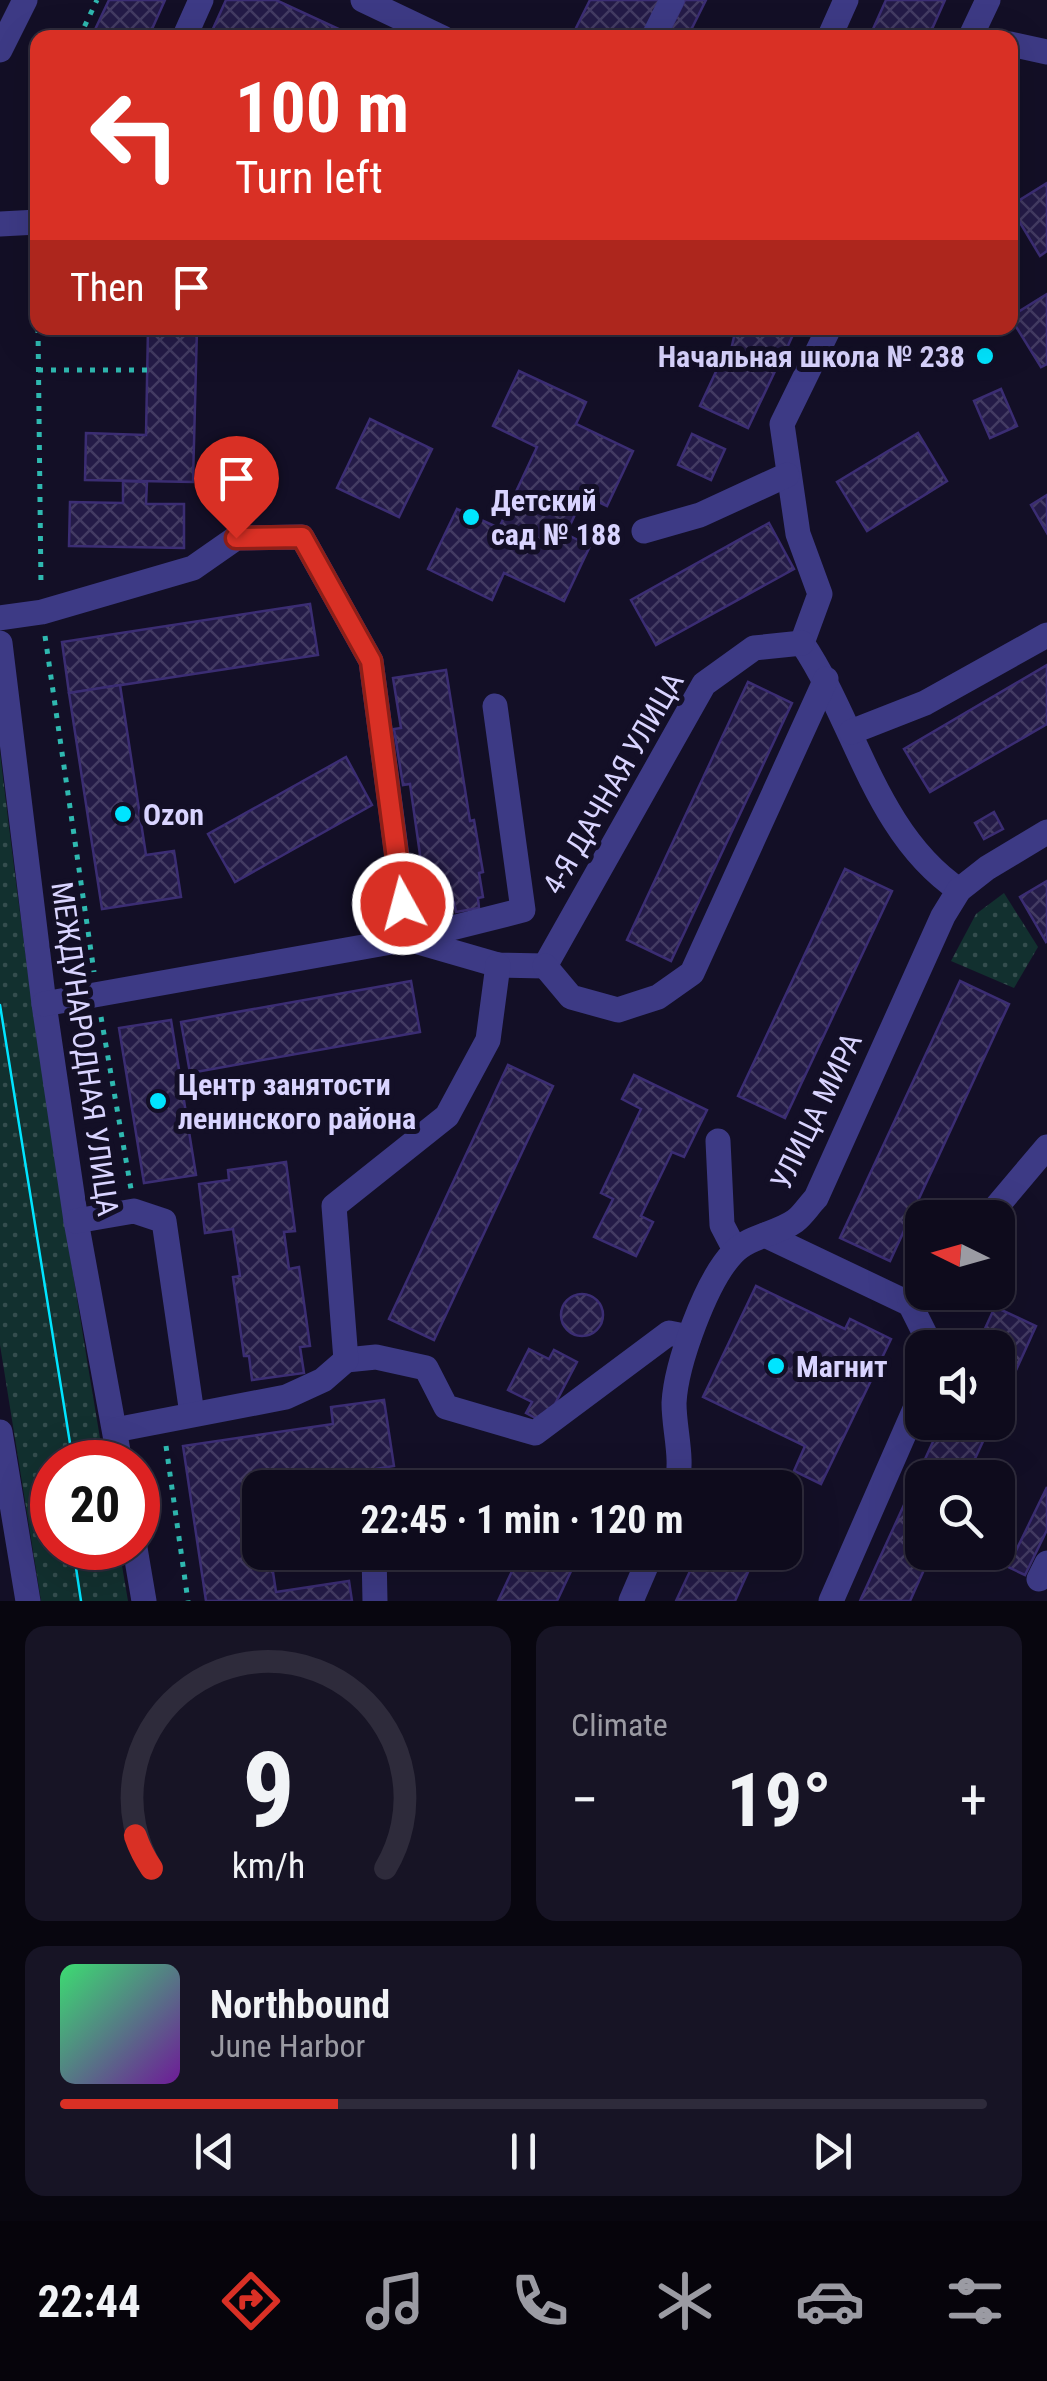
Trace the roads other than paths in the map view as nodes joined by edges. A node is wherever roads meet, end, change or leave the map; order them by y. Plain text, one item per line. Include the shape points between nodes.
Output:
1 (24, 0) edge
2 (200, 0) edge
3 (363, 0) edge
4 (672, 0) edge
5 (846, 0) edge
6 (988, 0) edge
7 (187, 30) edge
8 (426, 30) edge
9 (656, 30) edge
10 (833, 30) edge
11 (977, 30) edge
12 (1018, 46) edge
13 (0, 50) edge
14 (1047, 52) edge
15 (30, 222) edge
16 (0, 224) edge
17 (826, 335) edge
18 (787, 475) junction
19 (644, 530) dead end
20 (0, 618) edge
21 (1047, 635) edge
22 (0, 643) edge
23 (802, 643) junction
24 (826, 679) junction
25 (495, 706) dead end
26 (851, 732) junction
27 (1047, 832) edge
28 (959, 890) junction
29 (408, 939) junction
30 (498, 966) junction
31 (545, 966) junction
32 (44, 1004) junction
33 (718, 1141) dead end
34 (1047, 1146) edge
35 (1002, 1200) edge
36 (76, 1221) junction
37 (765, 1235) junction
38 (735, 1250) junction
39 (905, 1292) edge
40 (690, 1337) junction
41 (346, 1360) junction
42 (192, 1414) junction
43 (115, 1430) junction
44 (0, 1432) edge
45 (905, 1432) edge
46 (117, 1440) edge
47 (677, 1470) edge
48 (139, 1570) edge
49 (374, 1570) edge
50 (644, 1570) edge
51 (28, 1601) edge
52 (144, 1601) edge
53 (375, 1601) edge
54 (631, 1601) edge
55 (831, 1601) edge

1 - 13 street
2 - 7 street
3 - 8 street
4 - 9 street
5 - 10 street
6 - 11 street
12 - 14 street
15 - 16 street
17 - 18 street via 782,424
18 - 19 street via 700,514
18 - 23 street via 798,534 820,594
20 - 29 street via 193,568 236,538 302,537 371,661
21 - 26 street via 925,703
22 - 32 street, МЕЖДУНАРОДНАЯ УЛИЦА
23 - 24 street
23 - 31 street, 4-Я ДАЧНАЯ УЛИЦА via 754,648 704,684
24 - 26 street
24 - 31 street via 692,973 658,997 618,1010 571,997
25 - 29 street via 523,910
26 - 28 street via 860,762 908,842
27 - 28 street, УЛИЦА МИРА
28 - 37 street, УЛИЦА МИРА via 816,1198 796,1220
29 - 30 street
29 - 32 street
30 - 31 street
30 - 41 street via 488,1040 447,1116 334,1206
32 - 36 street, МЕЖДУНАРОДНАЯ УЛИЦА
33 - 38 street via 722,1225
34 - 35 street
36 - 42 street via 134,1212 164,1221
36 - 43 street, МЕЖДУНАРОДНАЯ УЛИЦА
37 - 38 street, УЛИЦА МИРА
37 - 39 street
38 - 40 street
40 - 41 street via 668,1333 536,1433 446,1407 426,1368 376,1356
40 - 47 street via 674,1406
41 - 42 street via 286,1397
42 - 43 street
43 - 46 street, МЕЖДУНАРОДНАЯ УЛИЦА
44 - 51 street
45 - 55 street
48 - 52 street
49 - 53 street
50 - 54 street

